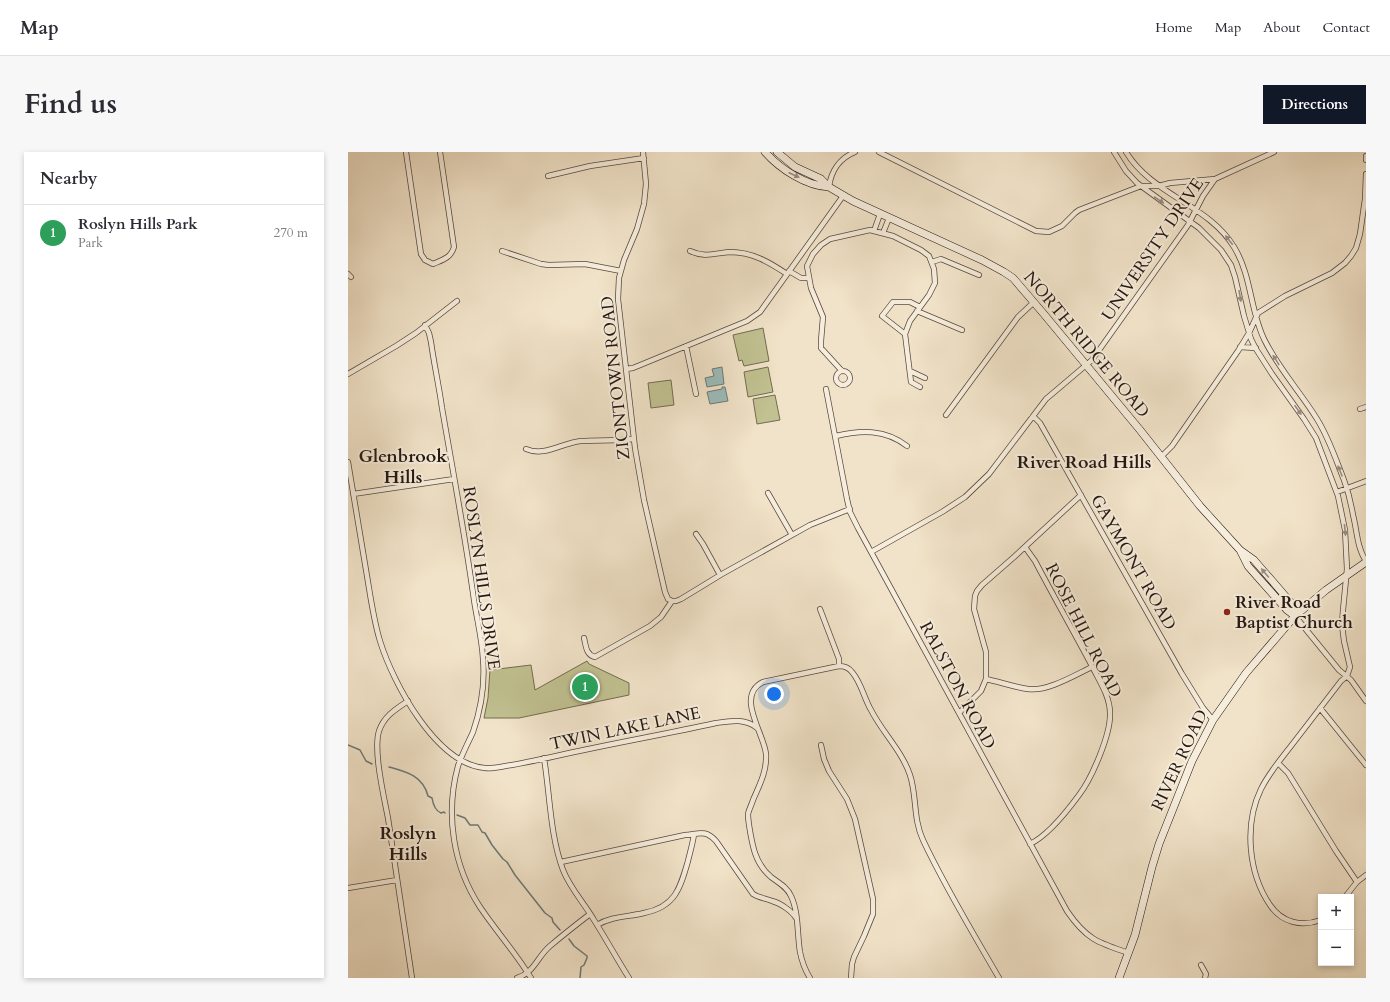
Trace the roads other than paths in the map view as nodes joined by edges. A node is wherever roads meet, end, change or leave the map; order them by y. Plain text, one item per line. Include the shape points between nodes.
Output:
1 (406, 152) edge
2 (440, 152) edge
3 (643, 152) edge
4 (765, 152) edge
5 (777, 152) edge
6 (855, 152) edge
7 (879, 152) edge
8 (1114, 152) edge
9 (1126, 152) edge
10 (1274, 152) edge
11 (1267, 153) edge
12 (1366, 156) edge
13 (644, 158) junction
14 (1366, 160) edge
15 (1366, 174) edge
16 (548, 176) dead end
17 (1215, 179) junction
18 (1141, 186) junction
19 (1159, 186) junction
20 (829, 187) junction
21 (844, 196) junction
22 (1195, 211) junction
23 (880, 214) junction
24 (889, 218) junction
25 (1190, 221) junction
26 (874, 231) junction
27 (883, 233) junction
28 (502, 251) dead end
29 (690, 251) dead end
30 (932, 262) junction
31 (621, 271) junction
32 (788, 273) junction
33 (980, 275) dead end
34 (809, 278) junction
35 (457, 301) dead end
36 (1034, 302) junction
37 (918, 309) junction
38 (1256, 318) junction
39 (425, 325) junction
40 (962, 330) dead end
41 (1249, 333) junction
42 (905, 334) junction
43 (686, 346) junction
44 (1240, 348) junction
45 (1256, 348) junction
46 (1086, 365) junction
47 (626, 369) junction
48 (842, 371) dead end
49 (910, 371) junction
50 (348, 374) edge
51 (925, 378) dead end
52 (920, 387) dead end
53 (826, 389) dead end
54 (696, 394) dead end
55 (1366, 407) edge
56 (1360, 409) dead end
57 (946, 415) dead end
58 (1033, 416) junction
59 (836, 436) junction
60 (634, 439) junction
61 (907, 446) dead end
62 (526, 449) dead end
63 (1161, 457) junction
64 (348, 462) edge
65 (454, 478) junction
66 (1366, 481) edge
67 (1347, 489) junction
68 (1336, 492) junction
69 (768, 493) dead end
70 (353, 494) junction
71 (1081, 495) junction
72 (850, 509) junction
73 (696, 534) dead end
74 (792, 535) junction
75 (1025, 547) junction
76 (871, 552) junction
77 (1366, 562) edge
78 (720, 575) junction
79 (1347, 575) junction
80 (672, 601) junction
81 (820, 608) dead end
82 (1296, 616) junction
83 (584, 638) dead end
84 (839, 666) junction
85 (1092, 667) junction
86 (1347, 676) junction
87 (986, 679) junction
88 (408, 701) junction
89 (1366, 701) edge
90 (1320, 708) junction
91 (959, 713) junction
92 (1213, 720) junction
93 (757, 728) junction
94 (821, 745) dead end
95 (544, 758) junction
96 (460, 760) junction
97 (1278, 763) junction
98 (1366, 766) edge
99 (694, 834) junction
100 (1030, 844) junction
101 (561, 862) junction
102 (1366, 876) edge
103 (397, 880) junction
104 (1357, 882) junction
105 (348, 888) edge
106 (1347, 894) edge
107 (590, 914) junction
108 (797, 920) junction
109 (1318, 921) edge
110 (597, 925) junction
111 (1129, 953) junction
112 (1202, 965) dead end
113 (528, 973) junction
114 (412, 978) edge
115 (517, 978) edge
116 (531, 978) edge
117 (628, 978) edge
118 (810, 978) edge
119 (851, 978) edge
120 (999, 978) edge
121 (1119, 978) edge
122 (1205, 978) edge

1 - 2 street via 421,254 425,260 433,264 448,257 454,247
3 - 13 street, ZIONTOWN ROAD
4 -> 20 main road, NORTH RIDGE ROAD via 791,174 820,187
5 - 20 main road, NORTH RIDGE ROAD via 795,167 821,179
6 - 20 street via 838,164 831,176
7 - 18 street via 1042,232 1056,230 1079,210
8 - 18 street via 1126,171
9 - 19 street
10 - 11 street, UNIVERSITY DRIVE
11 - 17 street, UNIVERSITY DRIVE
12 - 14 street
13 - 16 street via 590,166
13 - 31 street, ZIONTOWN ROAD via 644,204
15 - 38 street via 1360,234 1349,260 1332,273 1268,306 1258,313
17 - 19 street
17 - 22 street, UNIVERSITY DRIVE
18 - 19 street
18 -> 25 street
19 - 22 street
20 - 21 main road, NORTH RIDGE ROAD
21 - 23 main road, NORTH RIDGE ROAD
21 - 32 street
22 - 25 street, UNIVERSITY DRIVE
38 -> 22 street via 1244,267 1234,246 1219,228
23 - 24 main road, NORTH RIDGE ROAD
23 - 26 street
24 - 27 street
24 - 36 main road, NORTH RIDGE ROAD via 1004,272 1018,283
25 -> 41 street via 1213,240 1231,265
25 - 46 street, UNIVERSITY DRIVE via 1095,356
26 - 27 street
26 - 34 street via 830,239 821,245 807,266
27 - 30 street via 922,250
28 - 31 street via 541,264 585,264
29 - 32 street via 702,256 728,252 747,254 766,260
30 - 33 street via 941,259
30 - 37 street via 935,283
31 - 47 street, ZIONTOWN ROAD via 618,299
32 - 34 street
32 - 43 street via 760,312 752,318
34 - 48 street via 823,317 820,341 822,348
35 - 39 street
36 - 46 main road, NORTH RIDGE ROAD
36 - 57 street via 1018,317
37 - 40 street
37 - 42 street
37 - 42 street via 910,302 893,302 882,316
38 - 41 street
67 -> 38 street via 1318,420 1279,365 1260,331
39 - 50 street via 396,346
39 - 65 street, ROSLYN HILLS DRIVE via 431,342
41 - 44 street
41 - 45 street
42 - 49 street
43 - 47 street
43 - 54 street
44 - 45 street
44 - 63 street via 1176,440
45 -> 68 street via 1316,438
46 - 58 street, UNIVERSITY DRIVE via 1049,395
46 - 63 main road, NORTH RIDGE ROAD
47 - 60 street, ZIONTOWN ROAD
49 - 51 street
49 - 52 street via 911,382
53 - 59 street, RALSTON ROAD
55 - 56 street
58 - 71 street, GAYMONT ROAD via 1040,423
58 - 76 street, UNIVERSITY DRIVE via 989,474 965,497
59 - 61 street via 870,432 886,435
59 - 72 street, RALSTON ROAD
60 - 62 street via 581,441 542,452
60 - 80 street, ZIONTOWN ROAD via 644,500 665,592
63 - 82 main road, NORTH RIDGE ROAD via 1240,550 1248,566 1287,610
64 - 70 street
65 - 70 street
65 - 96 street, ROSLYN HILLS DRIVE via 484,673 476,720
66 - 67 street
67 - 68 street
67 - 77 street via 1361,552
68 -> 79 street via 1345,524
69 - 74 street
70 - 88 street via 379,640
71 - 75 street
71 - 92 street, GAYMONT ROAD via 1182,674
72 - 74 street via 822,519
72 - 76 street, RALSTON ROAD
73 - 78 street
74 - 78 street
75 - 85 street, ROSE HILL ROAD
75 - 87 street via 982,584 976,594 974,609 986,652
76 - 91 street, RALSTON ROAD
77 - 79 main road, RIVER ROAD
78 - 80 street via 682,599
79 - 82 main road, RIVER ROAD
79 - 86 street via 1342,625 1350,667
80 - 83 street via 661,617 650,626 594,657 588,653
81 - 84 street via 839,659
82 - 86 street
82 - 92 main road, RIVER ROAD via 1246,673
84 - 93 street via 761,683 755,689 751,702
84 - 120 street via 853,672 872,712 908,769 914,792 917,822 923,840 946,886
85 - 87 street via 1063,681 1034,689
85 - 100 street, ROSE HILL ROAD via 1109,706 1110,722 1107,735 1083,790 1058,820
86 - 89 street
86 - 90 street
87 - 91 street via 981,691
88 - 96 street via 432,735
88 - 103 street via 391,713 378,735 381,778
90 - 97 street
90 - 98 street
91 - 100 street, RALSTON ROAD
92 - 111 main road, RIVER ROAD via 1192,760 1159,844
93 - 95 street, TWIN LAKE LANE via 751,723 737,720
93 - 108 street via 764,746 766,764 763,780 748,814 755,853 766,873 789,892
94 - 119 street via 829,771 856,819 874,899 873,914 854,957
95 - 96 street via 490,768 476,767
95 - 101 street, TWIN LAKE LANE via 550,812
96 - 113 street, ROSLYN HILLS DRIVE via 452,819 454,842 462,874 479,906
97 - 104 street via 1296,783
97 - 109 street via 1267,778 1253,811 1251,833 1255,876 1265,898 1284,919 1294,923
99 - 101 street
99 - 108 street via 705,833 712,836 753,894 778,903
99 - 110 street via 680,887 668,904 650,912 612,918
100 - 111 street, RALSTON ROAD via 1067,911 1081,930 1099,942
101 - 107 street, TWIN LAKE LANE via 574,890
102 - 104 street
103 - 105 street
103 - 114 street
104 - 106 street
107 - 110 street, TWIN LAKE LANE
107 - 113 street via 546,949
108 - 118 street via 801,956
110 - 117 street, TWIN LAKE LANE
111 - 121 main road, RIVER ROAD
112 - 122 street
113 - 115 street
113 - 116 street, ROSLYN HILLS DRIVE

